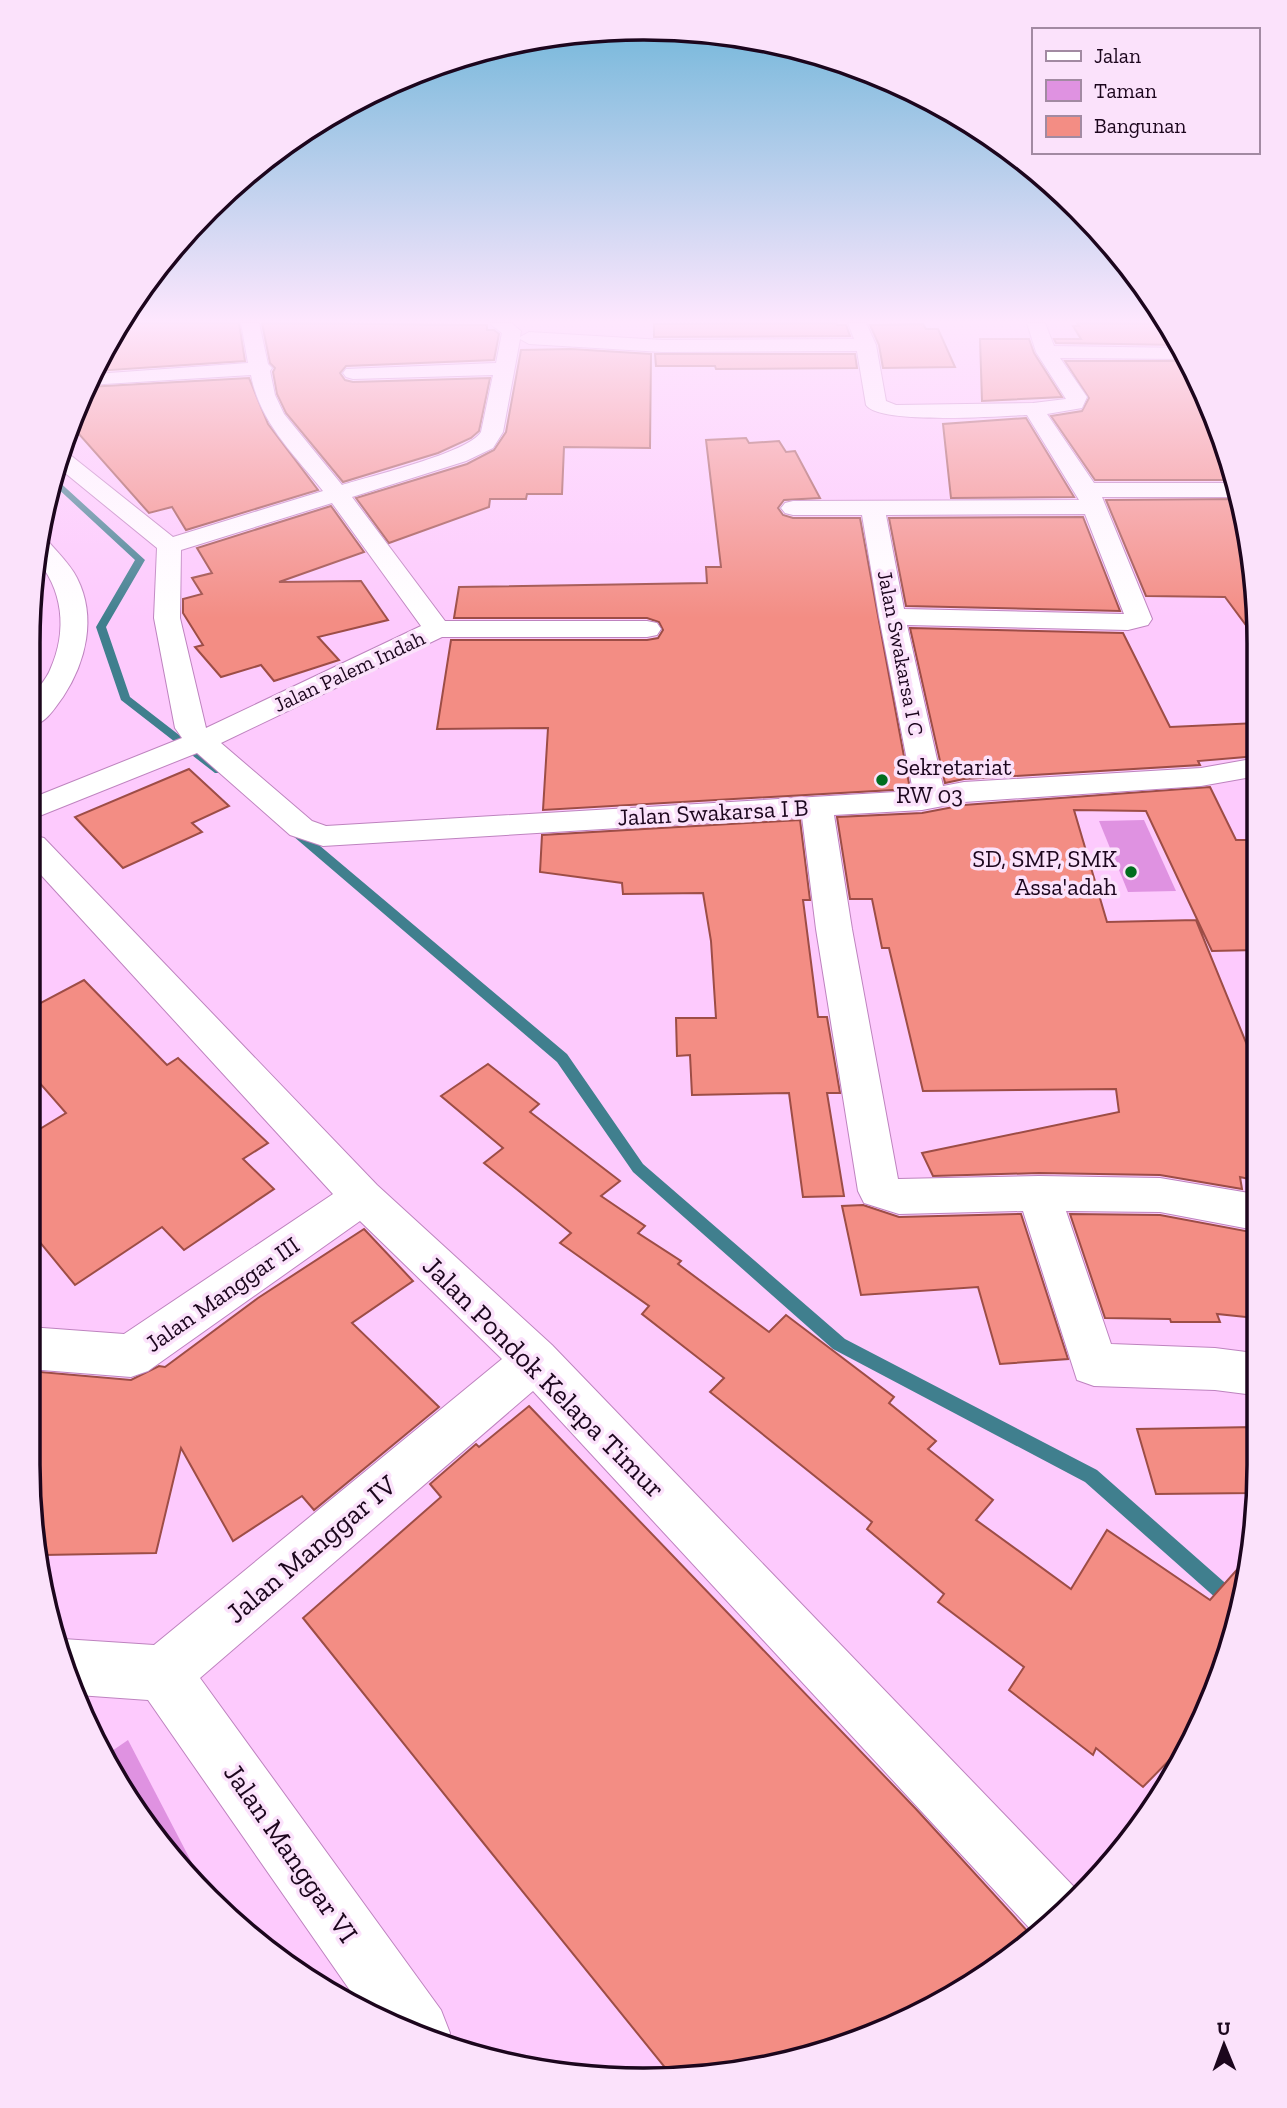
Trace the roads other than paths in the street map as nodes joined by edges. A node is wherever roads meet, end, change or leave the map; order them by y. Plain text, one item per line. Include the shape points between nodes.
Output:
1 (278, 421) edge
2 (494, 421) edge
3 (1041, 421) edge
4 (68, 464) edge
5 (1227, 491) edge
6 (337, 493) junction
7 (1090, 498) junction
8 (793, 508) dead end
9 (873, 508) junction
10 (169, 546) junction
11 (47, 555) edge
12 (892, 617) junction
13 (437, 629) junction
14 (647, 629) dead end
15 (40, 709) edge
16 (194, 738) junction
17 (1247, 769) edge
18 (930, 798) junction
19 (40, 806) edge
20 (817, 806) junction
21 (40, 854) edge
22 (1039, 1193) junction
23 (362, 1197) junction
24 (1247, 1211) edge
25 (40, 1349) edge
26 (535, 1360) junction
27 (1247, 1373) edge
28 (76, 1669) edge
29 (163, 1673) junction
30 (1052, 1908) edge
31 (409, 2020) edge

1 - 6 street, Jalan Palem Indah
2 - 6 street via 485,443 470,451
3 - 7 street
4 - 10 street
5 - 7 street
6 - 10 street
6 - 13 street, Jalan Palem Indah
7 - 9 street
7 - 12 street via 1140,616 1135,621
8 - 9 street
9 - 12 street, Jalan Swakarsa I C
10 - 16 street via 167,618
11 - 15 street via 64,576 76,608 74,638 63,674
12 - 18 street, Jalan Swakarsa I C
13 - 14 street
13 - 16 street, Jalan Palem Indah
16 - 19 street, Jalan Palem Indah via 138,767
16 - 20 street, Jalan Swakarsa I B via 301,828 323,836
17 - 18 street, Jalan Swakarsa I B via 1202,778
18 - 20 street, Jalan Swakarsa I B
20 - 22 street via 879,1191 899,1197
21 - 23 street, Jalan Pondok Kelapa Timur
22 - 24 street via 1160,1195
22 - 27 street via 1094,1365
23 - 25 street, Jalan Manggar III via 131,1356
23 - 26 street, Jalan Pondok Kelapa Timur
26 - 29 street, Jalan Manggar IV
26 - 30 street, Jalan Pondok Kelapa Timur
28 - 29 street
29 - 31 street, Jalan Manggar VI

